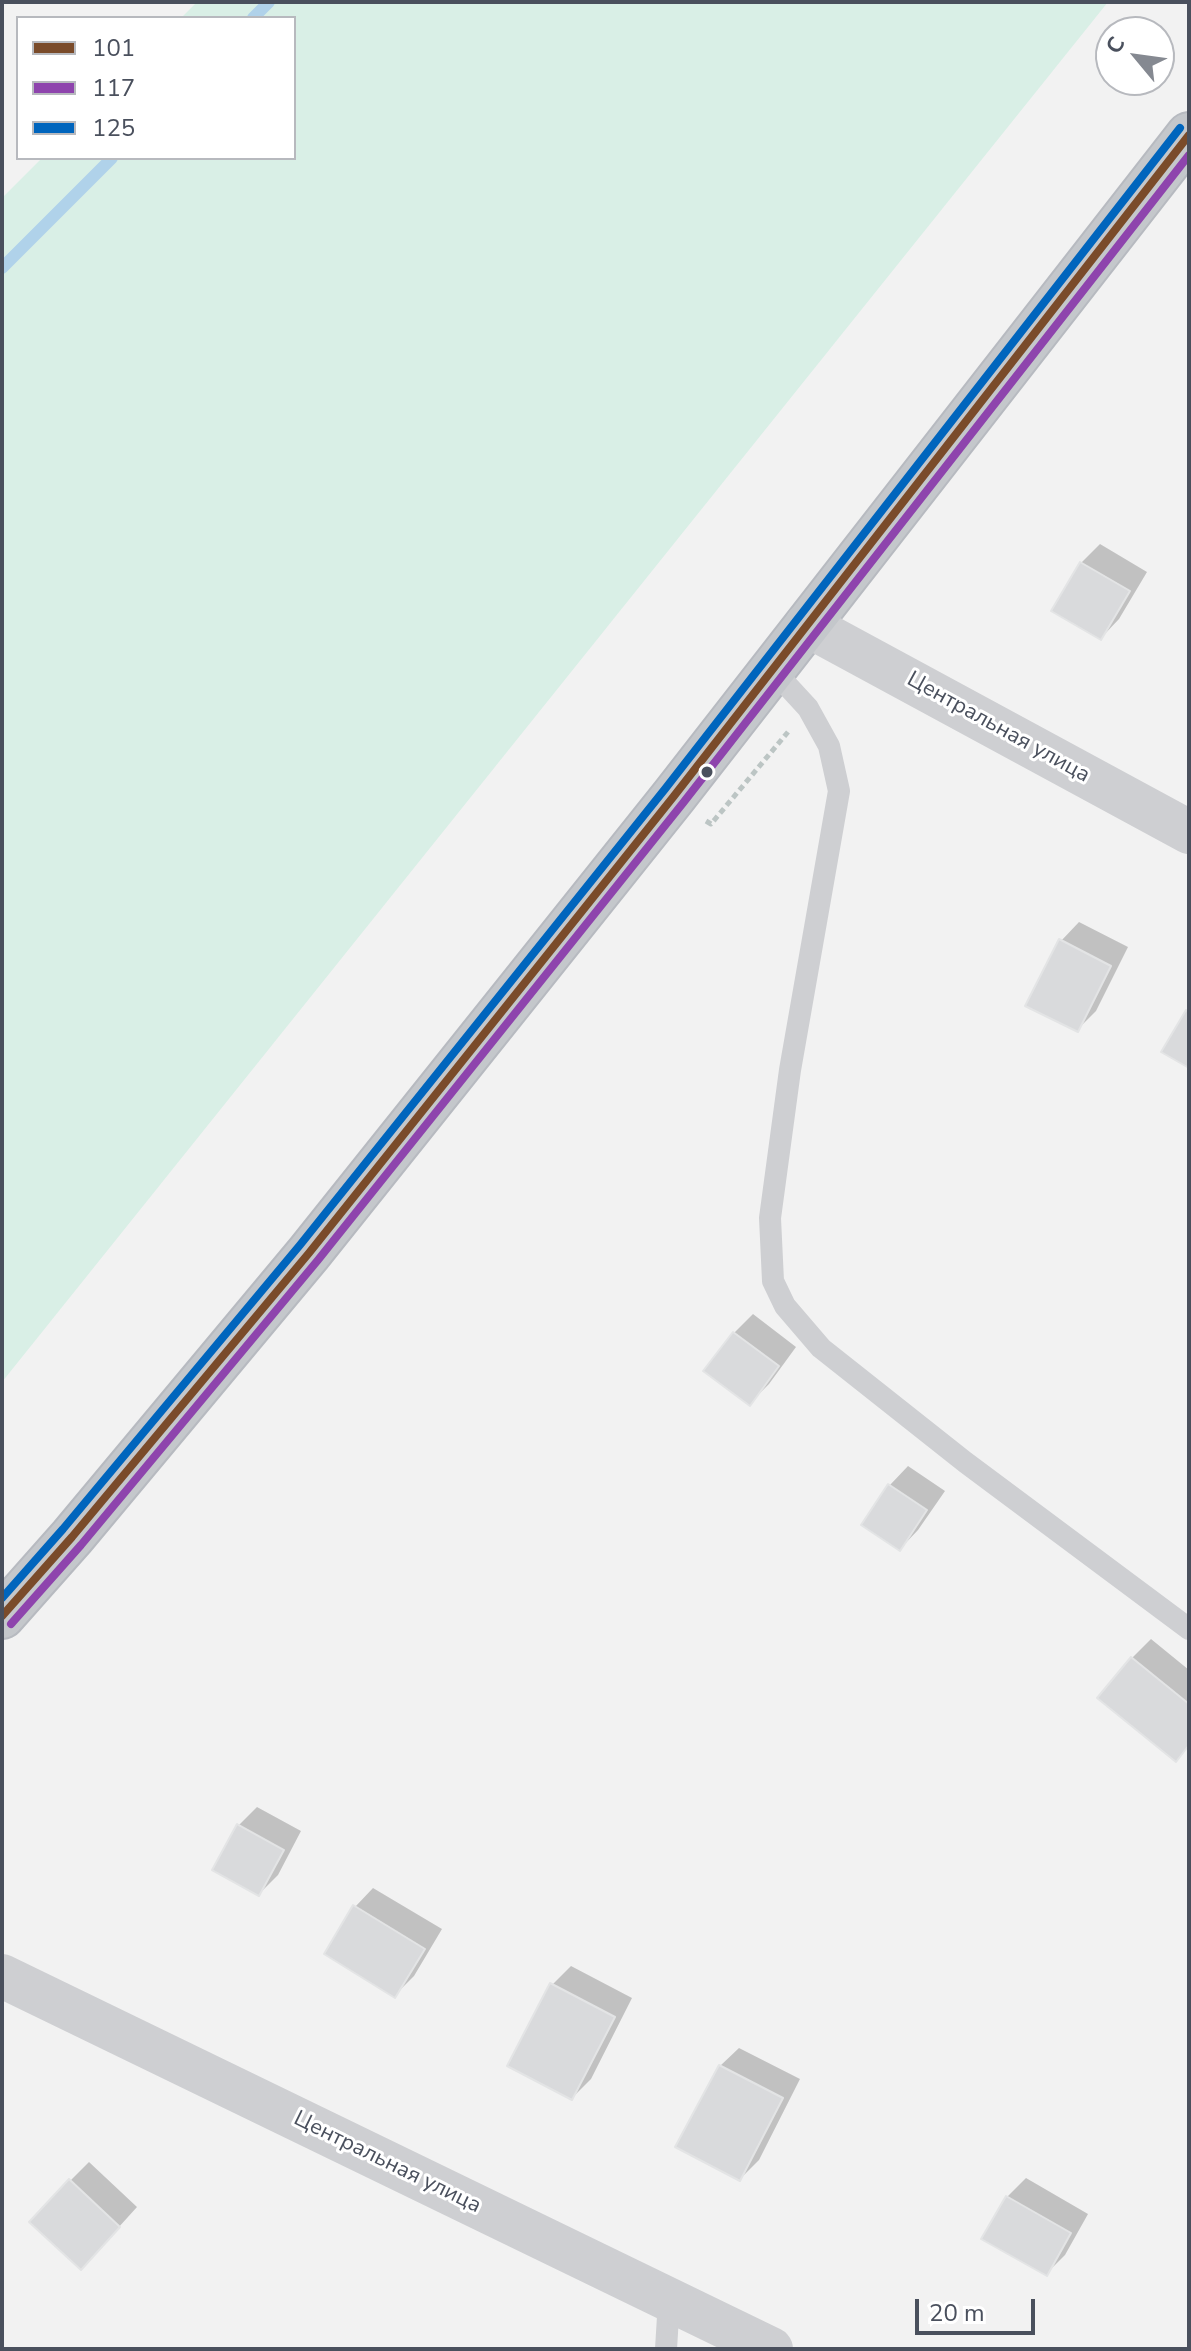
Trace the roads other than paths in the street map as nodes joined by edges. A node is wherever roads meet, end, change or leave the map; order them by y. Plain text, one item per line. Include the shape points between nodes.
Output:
1 (1189, 135) edge
2 (807, 625) junction
3 (773, 670) junction
4 (1189, 832) edge
5 (2, 1616) edge
6 (1189, 1629) edge
7 (2, 1976) edge
8 (669, 2300) junction
9 (666, 2349) edge
10 (771, 2349) edge

1 - 2 highway
2 - 3 highway
2 - 4 street, Центральная улица
3 - 5 highway via 309,1253
3 - 6 lane via 808,708 829,746 839,791 770,1218 773,1281 785,1306 821,1348
7 - 8 street, Центральная улица
8 - 9 lane
8 - 10 street, Центральная улица

